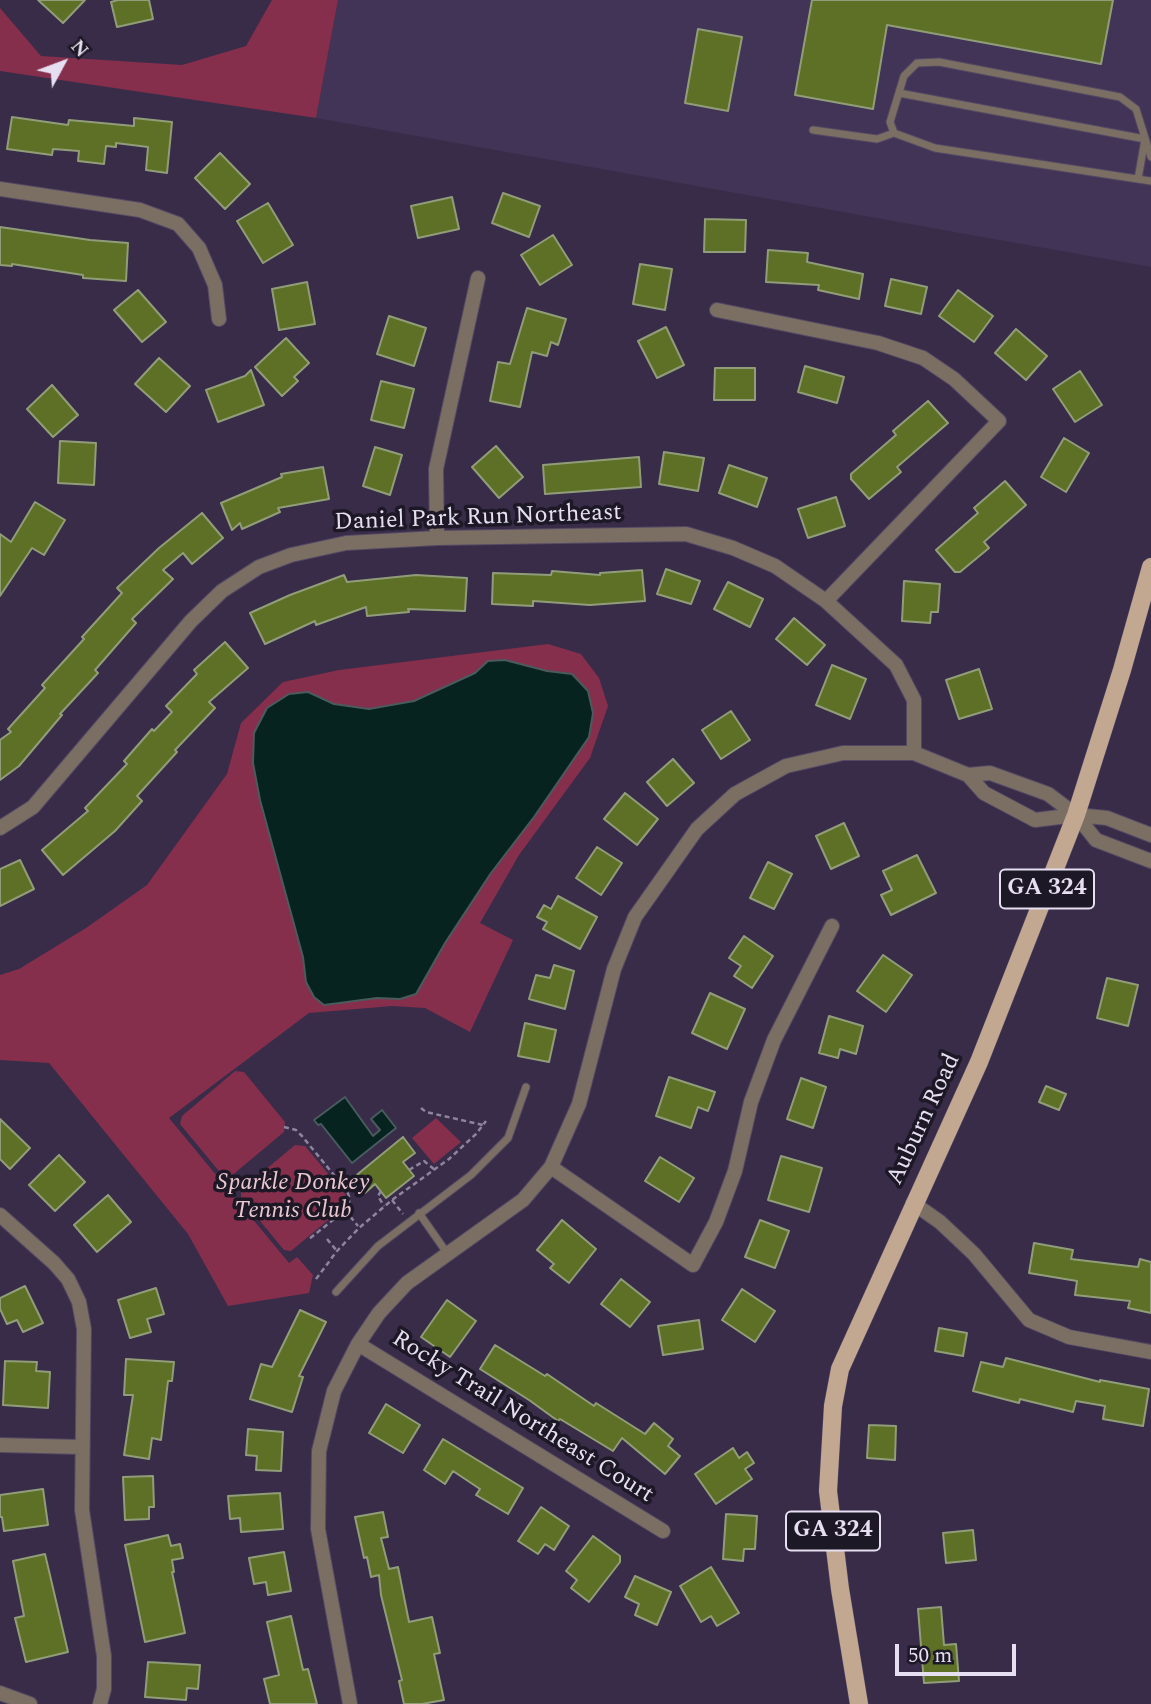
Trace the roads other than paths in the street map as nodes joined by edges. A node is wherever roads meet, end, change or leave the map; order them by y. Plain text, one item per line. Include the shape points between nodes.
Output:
1 (899, 93) junction
2 (813, 130) dead end
3 (894, 133) junction
4 (1145, 139) junction
5 (1151, 157) edge
6 (1146, 181) edge
7 (0, 189) edge
8 (478, 278) dead end
9 (717, 310) dead end
10 (219, 319) dead end
11 (437, 538) junction
12 (1151, 567) edge
13 (826, 601) junction
14 (914, 753) junction
15 (968, 775) junction
16 (1076, 815) junction
17 (0, 828) edge
18 (1151, 835) edge
19 (1151, 861) edge
20 (832, 926) dead end
21 (526, 1087) dead end
22 (551, 1167) junction
23 (913, 1203) junction
24 (419, 1213) junction
25 (0, 1215) edge
26 (447, 1253) junction
27 (336, 1292) dead end
28 (358, 1344) junction
29 (1151, 1352) edge
30 (0, 1445) edge
31 (81, 1447) junction
32 (663, 1531) dead end
33 (0, 1693) edge
34 (30, 1704) edge
35 (100, 1704) edge
36 (350, 1704) edge
37 (859, 1704) edge

1 - 3 lane via 890,122
1 - 4 lane
1 - 4 lane via 904,76 917,63 939,62 1120,97 1136,109
2 - 3 lane via 877,139
3 - 6 lane via 935,148
4 - 5 lane
4 - 6 lane
7 - 10 street via 140,210 178,224 199,248 215,285
8 - 11 street via 436,469
9 - 13 street via 878,343 923,358 954,379 999,421
11 - 13 street, Daniel Park Run Northeast via 686,534 775,566
11 - 17 street, Daniel Park Run Northeast via 346,544 291,555 259,567 222,591 33,807
12 - 16 main road, Auburn Road / GA 324
13 - 14 street, Daniel Park Run Northeast via 896,664 914,700
14 - 15 street
14 - 22 street via 842,753 786,766 735,794 697,829 635,917 614,969 579,1104
15 - 16 street via 990,773 1048,794
15 - 16 street via 984,793 1035,820
16 - 18 street via 1107,818
16 - 19 street via 1096,840
16 - 23 main road, Auburn Road / GA 324 via 979,1062
20 - 22 street via 774,1041 751,1102 735,1171 716,1222 692,1265
21 - 24 lane via 508,1138 471,1175
22 - 26 street via 523,1200
23 - 29 street via 974,1254 1029,1320 1069,1337
23 - 37 main road, Auburn Road / GA 324 via 840,1369 833,1406 828,1491
24 - 26 lane
24 - 27 lane via 378,1246
25 - 31 street via 54,1263 79,1302 84,1329
26 - 28 street via 407,1283
28 - 32 street, Rocky Trail Northeast Court
28 - 36 street via 334,1391 318,1464 318,1529
30 - 31 street
31 - 35 street via 82,1510 104,1656
33 - 34 street

